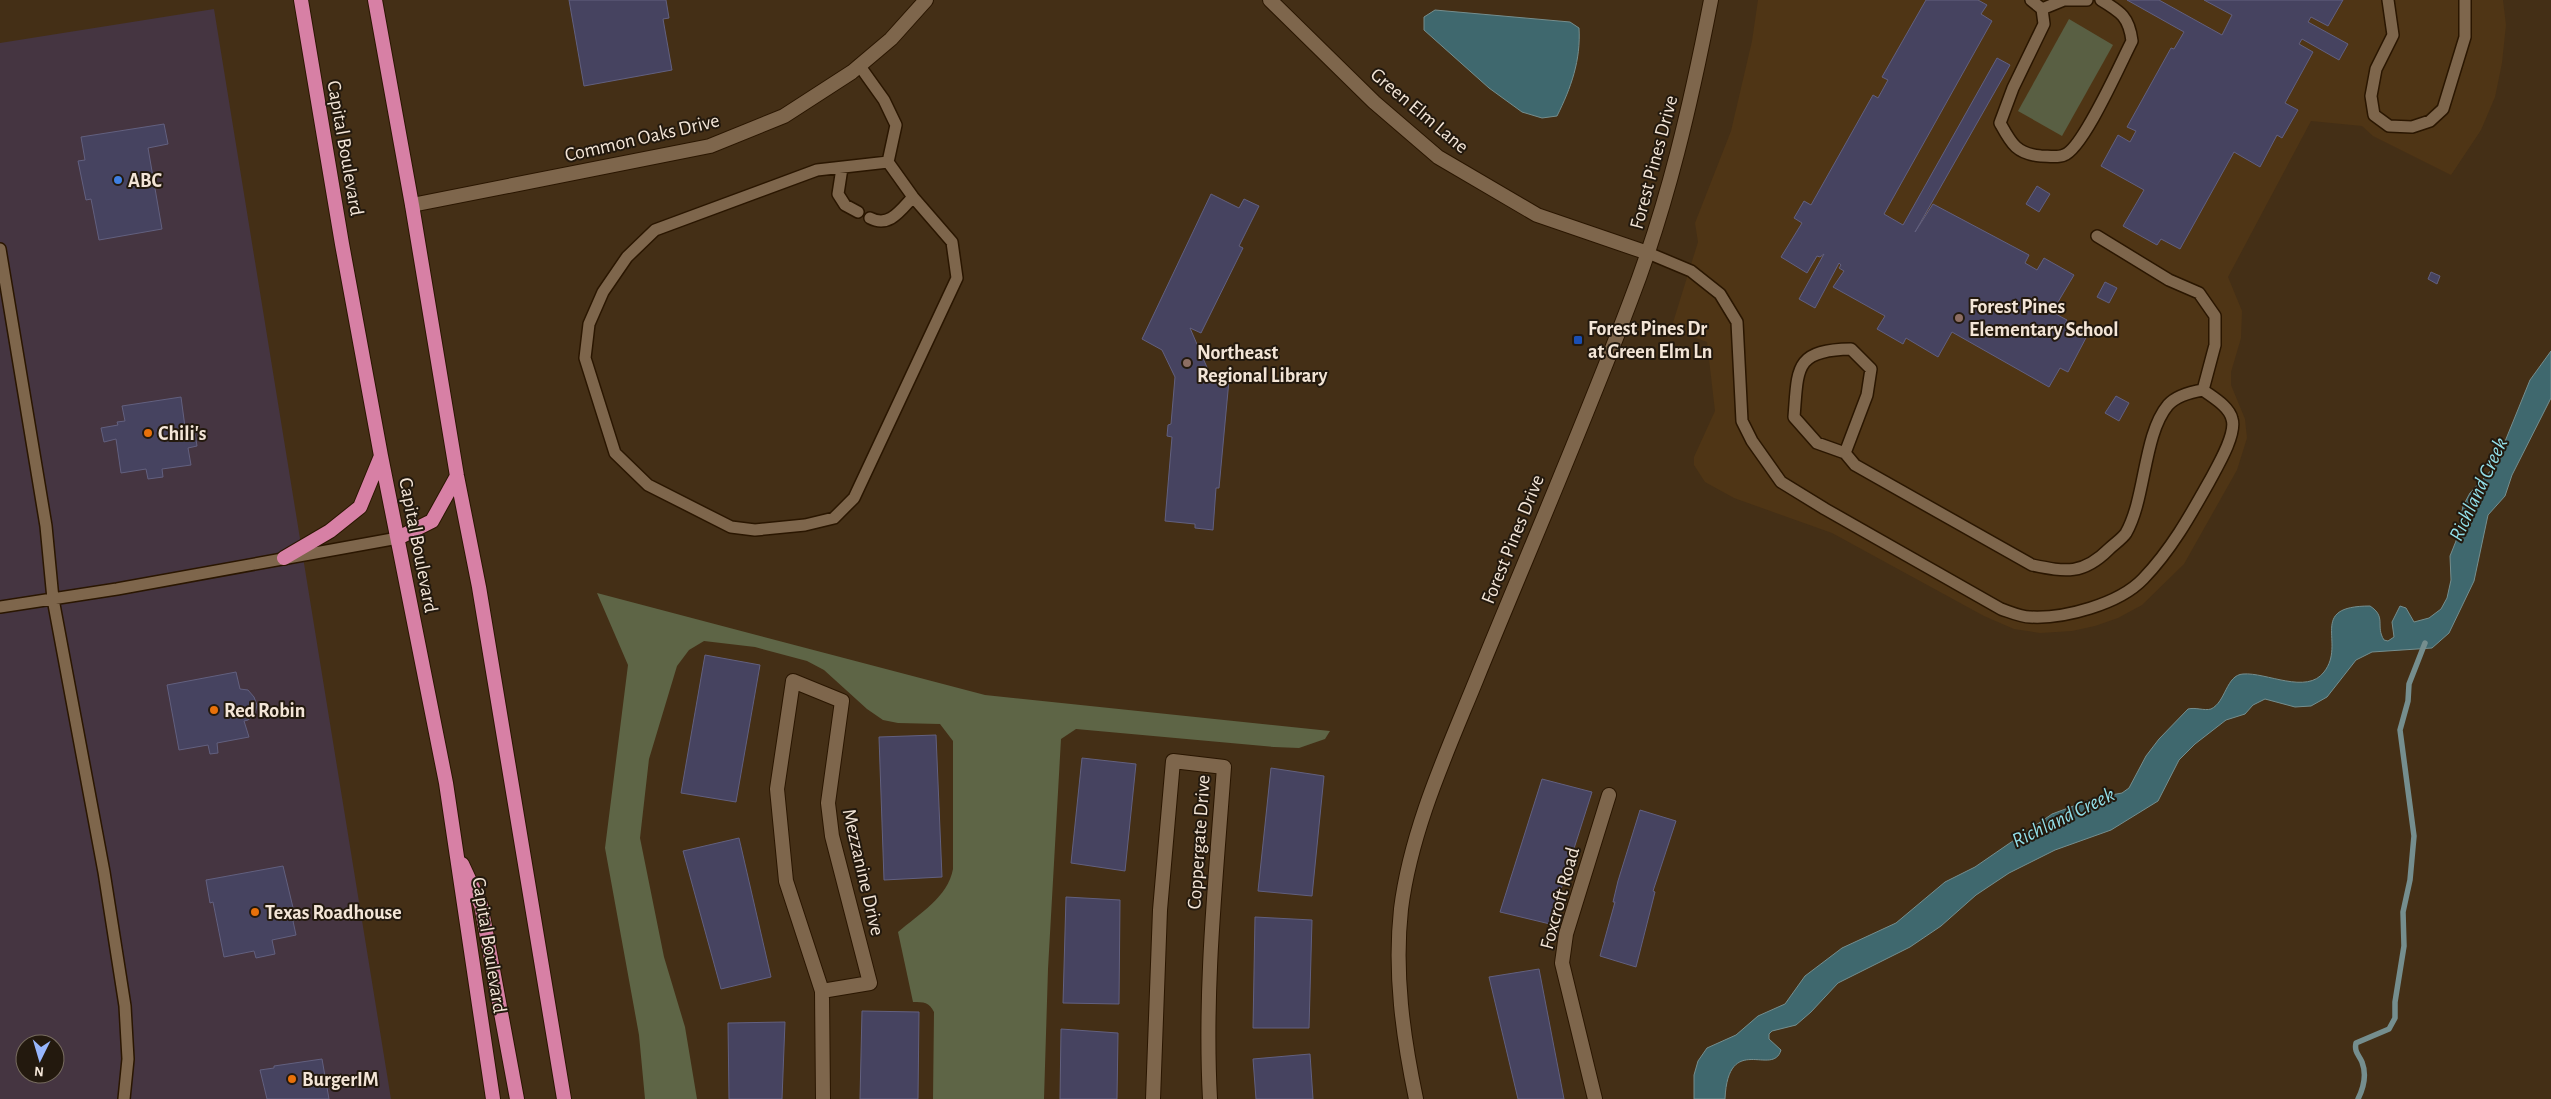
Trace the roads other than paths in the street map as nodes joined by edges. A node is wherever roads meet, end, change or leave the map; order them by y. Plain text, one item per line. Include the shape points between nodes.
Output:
1 (301, 0) edge
2 (375, 0) edge
3 (926, 0) edge
4 (1270, 0) edge
5 (1711, 0) edge
6 (2031, 0) edge
7 (2087, 0) edge
8 (2101, 0) edge
9 (2388, 0) edge
10 (2465, 0) edge
11 (2042, 9) junction
12 (859, 65) junction
13 (888, 162) junction
14 (842, 168) junction
15 (913, 198) junction
16 (412, 205) junction
17 (858, 212) dead end
18 (870, 218) dead end
19 (2097, 236) dead end
20 (0, 249) edge
21 (1648, 253) junction
22 (2203, 390) junction
23 (1845, 453) junction
24 (381, 456) junction
25 (457, 476) junction
26 (398, 538) junction
27 (284, 558) junction
28 (53, 599) junction
29 (0, 607) edge
30 (1609, 795) dead end
31 (455, 850) junction
32 (822, 991) junction
33 (124, 1099) edge
34 (493, 1099) edge
35 (517, 1099) edge
36 (564, 1099) edge
37 (822, 1099) edge
38 (1153, 1099) edge
39 (1210, 1099) edge
40 (1416, 1099) edge
41 (1594, 1099) edge

1 - 24 highway, Capital Boulevard
2 - 16 highway
3 - 12 street, Common Oaks Drive via 891,39
4 - 21 street, Green Elm Lane via 1374,102 1438,157 1537,215
5 - 21 street, Forest Pines Drive via 1685,127
6 - 11 lane
7 - 11 lane via 2064,0
8 - 11 lane via 2120,12 2130,25 2132,41 2080,142 2065,155 2030,155 2012,145 2000,122 2044,24
9 - 10 lane via 2394,35 2376,69 2371,96 2374,115 2389,126 2412,128 2430,121 2443,109 2465,38
12 - 13 lane via 884,100 896,125
12 - 16 street, Common Oaks Drive via 784,116 710,146
13 - 14 lane
13 - 15 lane
14 - 15 lane via 817,170 655,230 626,257 603,292 589,324 585,358 615,453 648,485 731,527 755,530 804,526 834,518 854,498 957,278 952,242
14 - 17 lane via 838,194 845,205
15 - 18 lane via 890,220 878,222
16 - 25 highway
19 - 22 lane via 2169,280 2199,293 2215,316 2215,345
20 - 28 lane via 46,526
21 - 22 lane via 1691,271 1720,294 1737,322 1742,421 1781,482 1824,510 2001,609 2029,617 2075,613 2109,601 2142,580 2178,538 2232,434 2232,418 2219,401
21 - 40 street, Forest Pines Drive via 1457,728 1417,839 1401,909 1399,1003
22 - 23 lane via 2188,393 2168,405 2156,429 2125,533 2094,564 2063,571 2032,565 1856,465
23 - 23 lane via 1867,395 1871,369 1851,349 1825,350 1806,360 1797,378 1794,417 1817,443
24 - 26 highway, Capital Boulevard
24 - 27 highway via 360,507 330,531
25 - 26 highway via 432,521
25 - 36 highway via 479,587
26 - 27 lane
26 - 31 highway, Capital Boulevard via 446,783
27 - 28 lane
28 - 29 lane
28 - 33 lane via 104,872 125,1006 128,1059
30 - 41 street, Foxcroft Road via 1566,934 1562,963
31 - 34 highway, Capital Boulevard
31 - 35 highway via 481,905
32 - 32 street, Mezzanine Drive via 870,983 832,836 828,803 842,702 793,681 777,790 786,881
32 - 37 street, Mezzanine Drive
38 - 39 street, Coppergate Drive via 1160,910 1174,761 1224,767 1212,925 1207,1051

